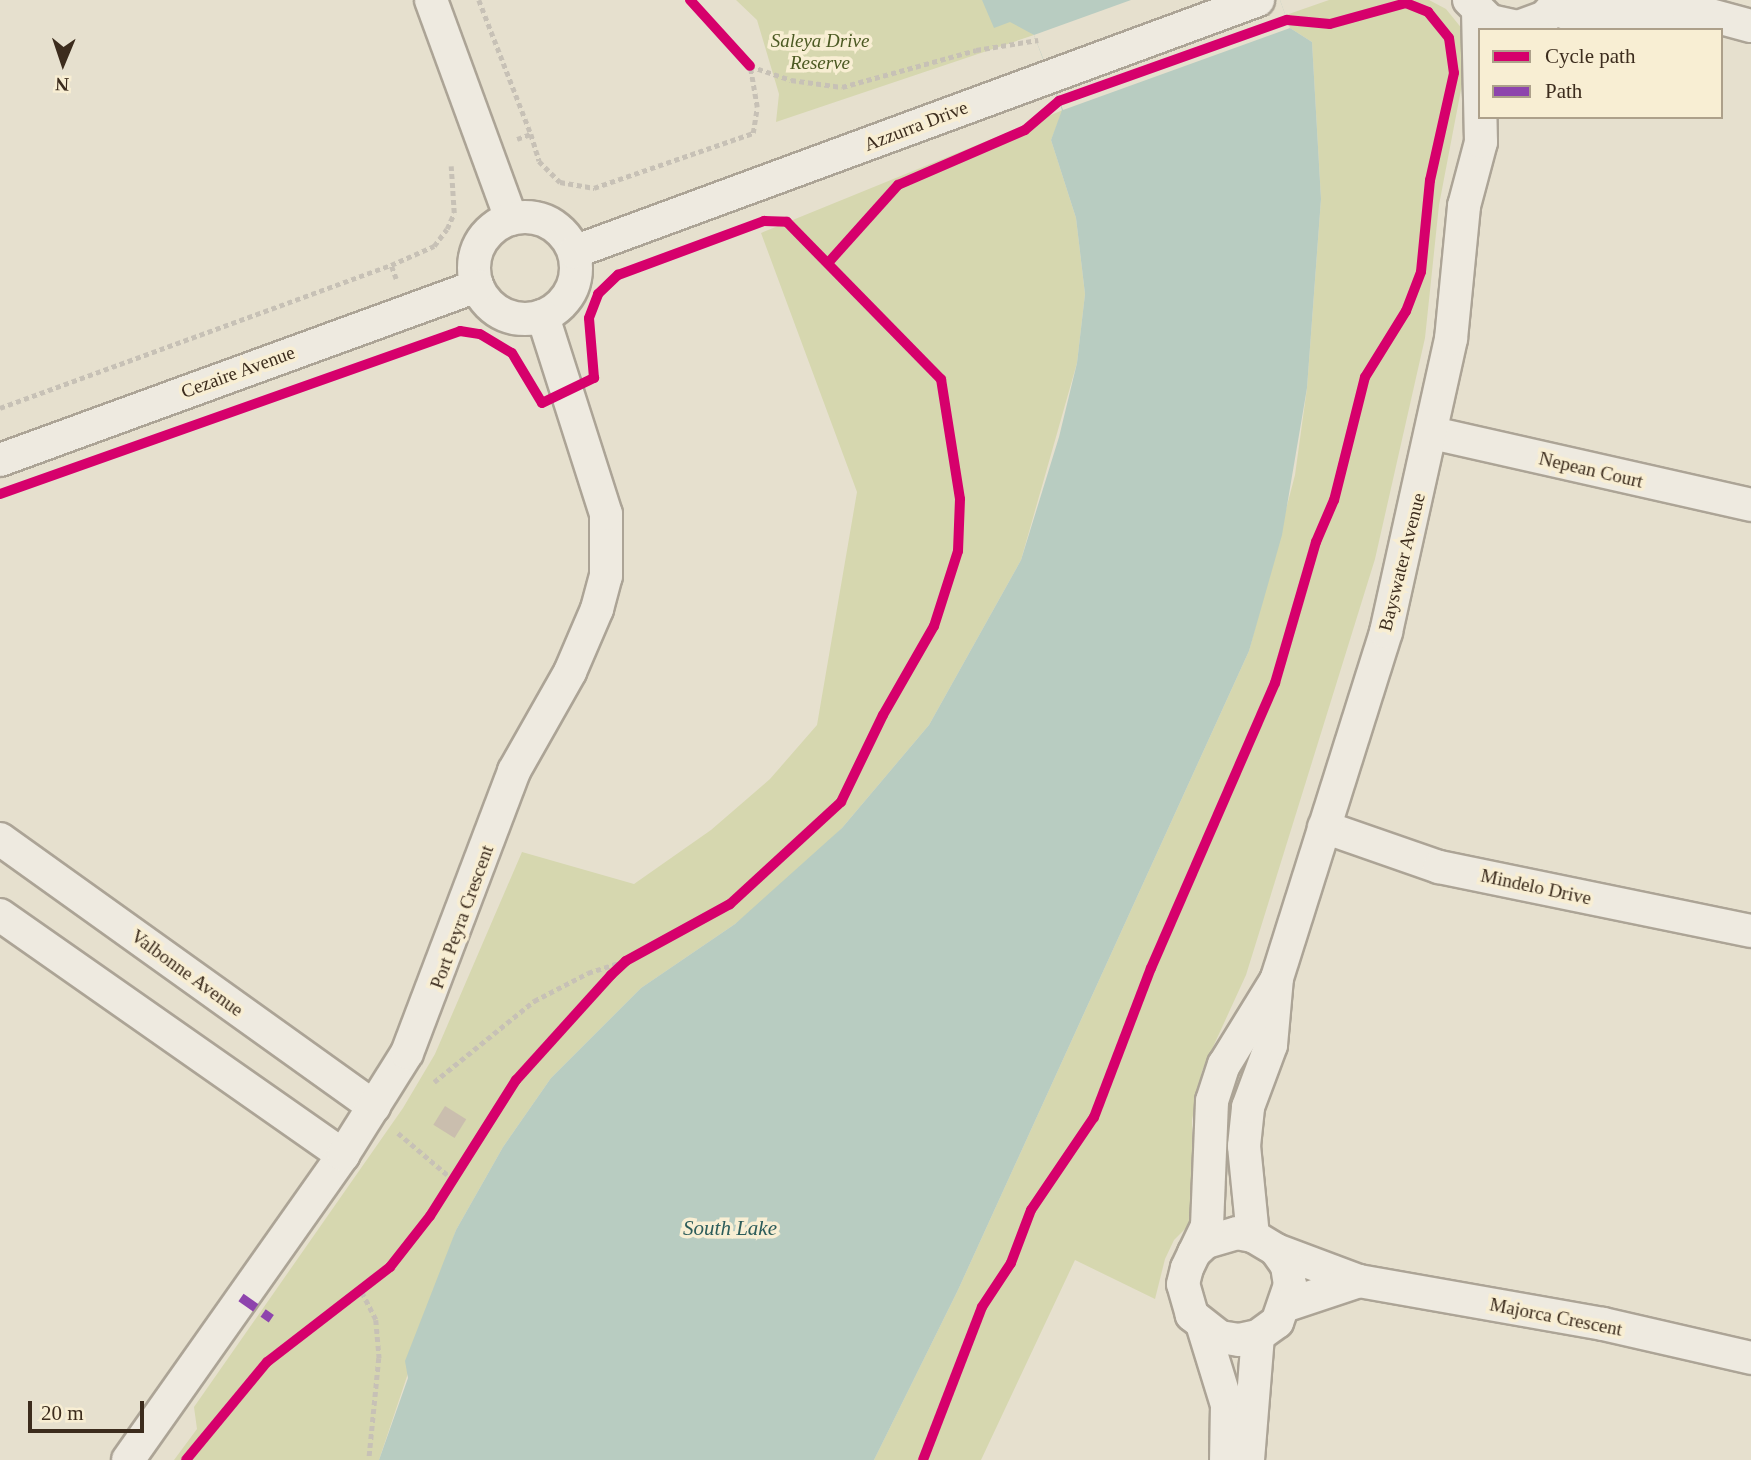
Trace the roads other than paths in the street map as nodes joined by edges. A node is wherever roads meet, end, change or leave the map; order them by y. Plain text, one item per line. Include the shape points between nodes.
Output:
1 (431, 0) edge
2 (1258, 0) edge
3 (1665, 0) edge
4 (1474, 6) edge
5 (1549, 14) edge
6 (1706, 15) junction
7 (1751, 26) edge
8 (1478, 46) edge
9 (1486, 126) edge
10 (511, 219) junction
11 (574, 252) junction
12 (477, 286) junction
13 (543, 316) junction
14 (1432, 433) junction
15 (0, 460) edge
16 (1751, 505) edge
17 (1324, 827) junction
18 (1, 842) edge
19 (0, 915) edge
20 (1751, 931) edge
21 (1277, 978) junction
22 (374, 1107) junction
23 (343, 1155) junction
24 (1264, 1243) junction
25 (1195, 1254) junction
26 (1359, 1281) junction
27 (1287, 1305) junction
28 (1203, 1327) junction
29 (1258, 1335) junction
30 (1751, 1358) edge
31 (128, 1460) edge
32 (1226, 1460) edge
33 (1248, 1460) edge

1 - 10 street
2 - 11 street, Azzurra Drive
3 - 6 street
4 - 5 street via 1497,23 1518,27
4 - 8 street, Bayswater Avenue
5 - 6 street
6 - 7 street
9 - 14 street, Bayswater Avenue via 1464,206 1459,282
10 - 11 street via 549,223
10 - 12 street via 487,234 480,245 475,259
11 - 13 street via 574,285 562,304
12 - 13 street via 483,298 504,314 516,319
12 - 15 street, Cezaire Avenue
13 - 22 street, Port Peyra Crescent via 599,484 608,533 606,576 584,644 514,771 421,1026
14 - 16 street, Nepean Court
14 - 17 street, Bayswater Avenue via 1386,632
17 - 20 street, Mindelo Drive via 1439,867
17 - 21 street, Bayswater Avenue
18 - 22 street, Valbonne Avenue
19 - 23 street
21 - 24 street, Bayswater Avenue via 1271,1045 1248,1107 1244,1146
21 - 25 street, Bayswater Avenue via 1224,1065 1212,1101 1207,1226
22 - 23 street, Port Peyra Crescent
23 - 31 street, Port Peyra Crescent
24 - 25 street via 1221,1236
24 - 26 street, Majorca Crescent
24 - 27 street, Bayswater Avenue via 1287,1266
25 - 28 street, Bayswater Avenue via 1185,1276 1185,1300
26 - 27 street, Majorca Crescent
26 - 30 street, Majorca Crescent via 1602,1324
27 - 29 street via 1277,1322
28 - 29 street via 1239,1340
28 - 32 street, Bayswater Avenue via 1227,1405
29 - 33 street

